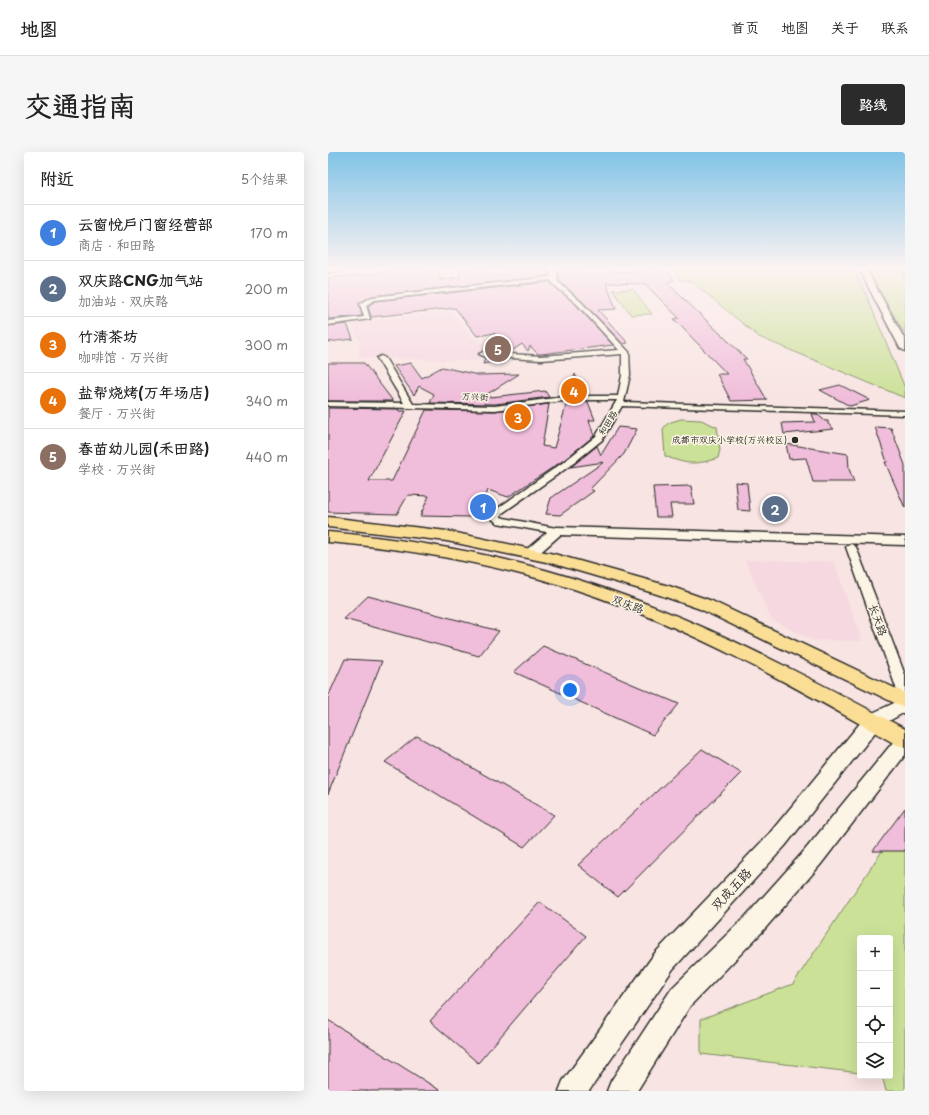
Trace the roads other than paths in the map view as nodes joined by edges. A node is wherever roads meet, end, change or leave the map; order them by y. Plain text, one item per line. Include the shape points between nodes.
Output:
1 (365, 311) edge
2 (587, 311) edge
3 (885, 311) edge
4 (328, 324) edge
5 (905, 348) edge
6 (625, 352) junction
7 (483, 354) dead end
8 (381, 358) dead end
9 (620, 401) junction
10 (328, 404) edge
11 (410, 406) junction
12 (905, 413) edge
13 (328, 522) edge
14 (557, 531) junction
15 (640, 533) junction
16 (328, 537) edge
17 (905, 541) edge
18 (851, 547) junction
19 (905, 550) edge
20 (530, 554) junction
21 (905, 693) edge
22 (905, 701) edge
23 (905, 704) edge
24 (873, 721) junction
25 (905, 740) edge
26 (573, 1091) edge
27 (621, 1091) edge

1 - 4 street via 368,318
2 - 6 street
3 - 5 street
6 - 7 street via 542,358
6 - 9 street, 和田路 via 626,375
8 - 11 street
9 - 11 street, 万兴街 via 570,398 495,408
9 - 12 street, 万兴街
9 - 14 street, 和田路 via 598,438 568,463 496,513 496,518 502,521
10 - 11 street, 万兴街
13 - 20 main road, 双庆路 via 447,536
14 - 15 street
14 - 20 street
15 - 17 street
15 - 18 street via 671,542
16 - 24 main road, 双庆路 via 398,544 463,555 586,589 660,616 732,649
18 - 19 street
18 - 21 street, 长天路
20 - 22 main road, 双庆路 via 663,590 706,606
23 - 24 street, 双成五路
24 - 25 main road, 双庆路
24 - 26 street, 双成五路 via 777,840 664,961
25 - 27 street via 813,857 754,924 681,997

